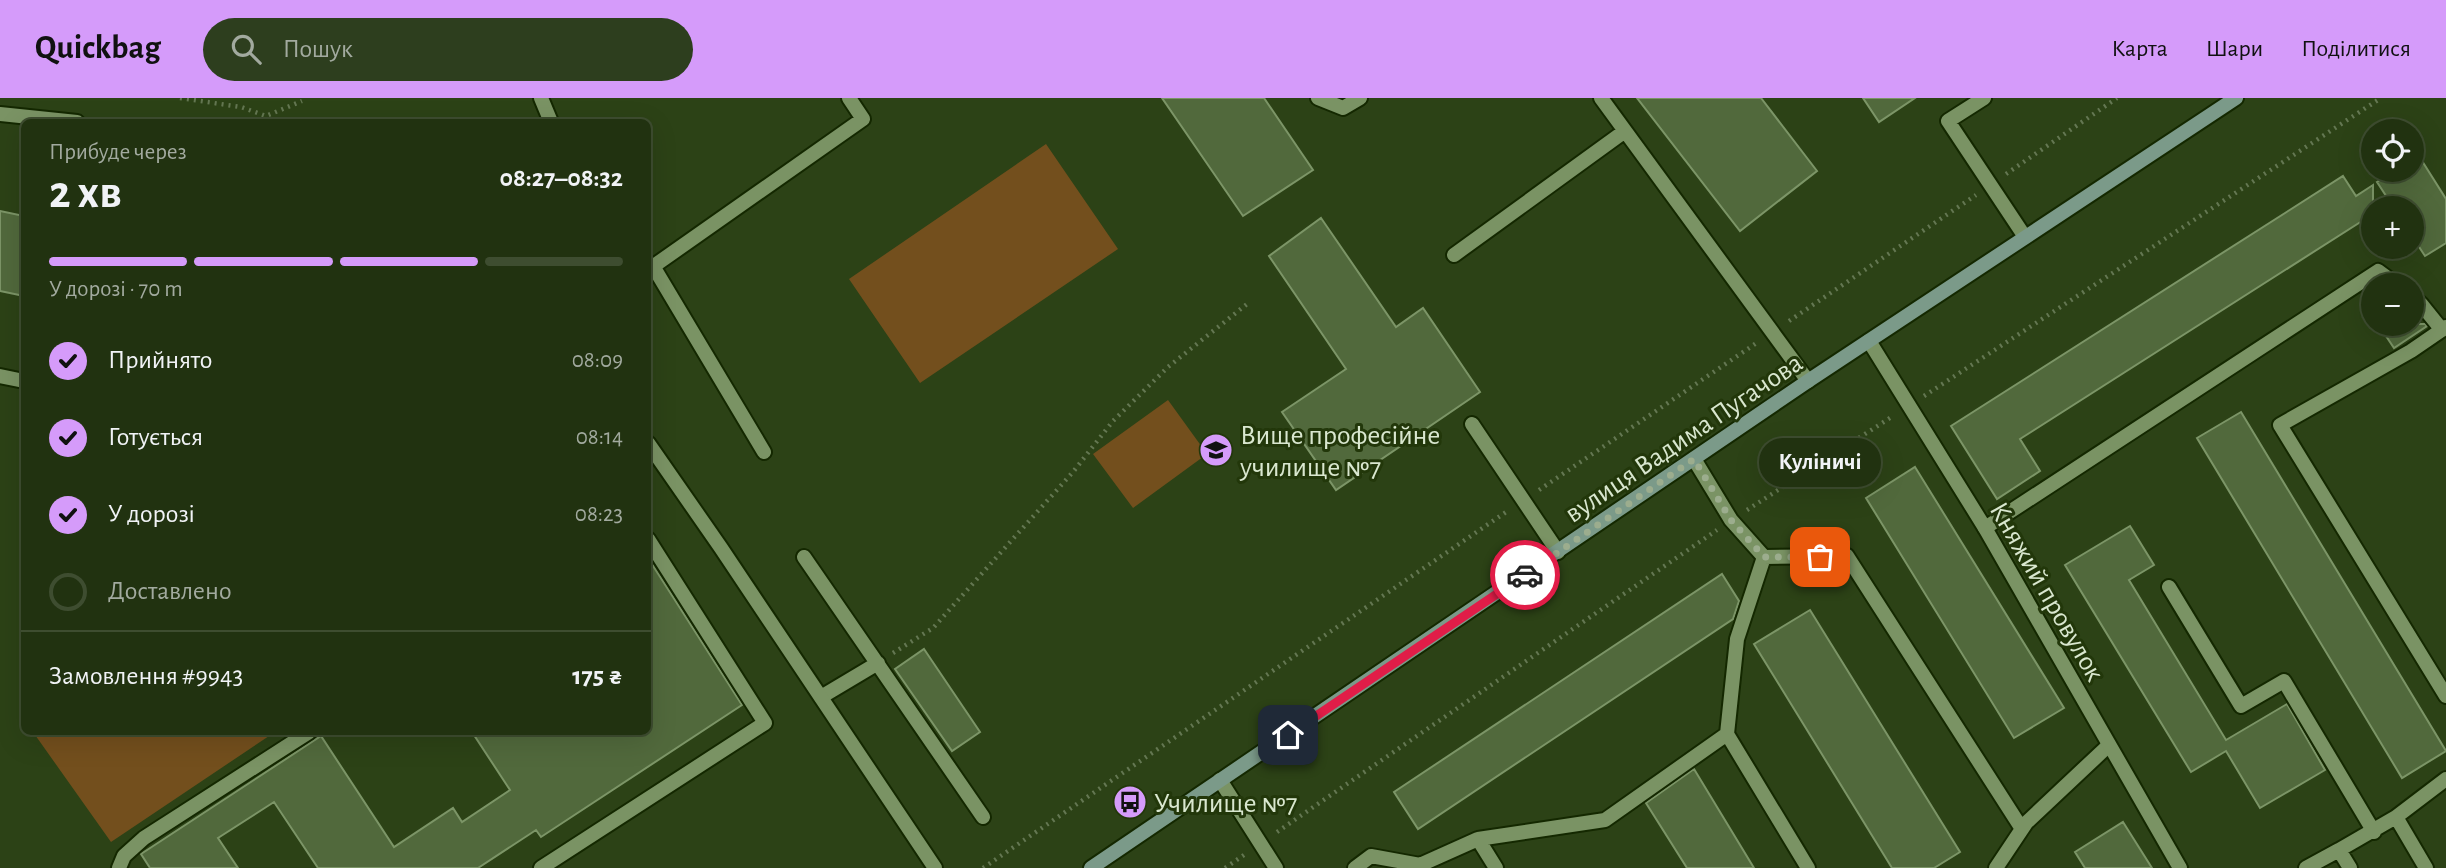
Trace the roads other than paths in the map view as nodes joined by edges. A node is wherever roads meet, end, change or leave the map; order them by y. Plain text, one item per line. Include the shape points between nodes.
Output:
1 (541, 98) edge
2 (849, 98) edge
3 (1318, 98) edge
4 (1360, 98) edge
5 (1601, 98) edge
6 (1984, 98) edge
7 (2236, 98) edge
8 (0, 114) edge
9 (49, 119) edge
10 (550, 119) edge
11 (1625, 131) junction
12 (2025, 237) junction
13 (1454, 255) dead end
14 (651, 267) edge
15 (651, 270) edge
16 (2361, 282) edge
17 (2424, 307) edge
18 (2444, 329) edge
19 (1869, 341) junction
20 (0, 376) edge
21 (21, 380) edge
22 (1808, 381) junction
23 (1472, 424) dead end
24 (651, 447) edge
25 (764, 452) dead end
26 (1694, 459) junction
27 (1985, 528) junction
28 (651, 544) edge
29 (1558, 552) junction
30 (804, 557) dead end
31 (1764, 557) junction
32 (2169, 587) dead end
33 (878, 663) junction
34 (2446, 696) edge
35 (821, 697) junction
36 (1727, 734) junction
37 (304, 735) edge
38 (2109, 745) junction
39 (2446, 779) edge
40 (1220, 780) junction
41 (983, 817) dead end
42 (2396, 817) junction
43 (2022, 829) junction
44 (2374, 832) junction
45 (1478, 839) junction
46 (2339, 850) junction
47 (119, 868) edge
48 (541, 868) edge
49 (935, 868) edge
50 (1091, 868) edge
51 (1276, 868) edge
52 (1355, 868) edge
53 (1496, 868) edge
54 (1808, 868) edge
55 (1996, 868) edge
56 (2180, 868) edge
57 (2306, 868) edge
58 (2350, 868) edge
59 (2426, 868) edge

1 - 10 street
2 - 14 street via 863,119
3 - 4 street via 1343,108
5 - 11 street
6 - 12 street via 1948,121
7 - 12 street, вулиця Вадима Пугачова
8 - 9 street
11 - 13 street
11 - 22 street
12 - 19 street, вулиця Вадима Пугачова
15 - 25 street
16 - 27 street
17 - 18 street
18 - 34 street via 2280,425
19 - 22 street, вулиця Вадима Пугачова
19 - 27 street, Княжий провулок
20 - 21 street
22 - 26 street, вулиця Вадима Пугачова
23 - 29 street
24 - 35 street
26 - 29 street, вулиця Вадима Пугачова
26 - 31 street via 1731,520
27 - 38 street, Княжий провулок
28 - 48 street via 765,723
29 - 40 street, вулиця Вадима Пугачова
30 - 33 street
31 - 36 street via 1737,639
31 - 43 street via 1847,556
32 - 44 street via 2241,706 2284,681
33 - 35 street
33 - 41 street
35 - 49 street
36 - 45 street via 1605,820
36 - 54 street
37 - 47 street via 144,838 124,856
38 - 43 street
38 - 56 street, Княжий провулок
39 - 42 street
40 - 50 street, вулиця Вадима Пугачова
40 - 51 street
42 - 44 street
42 - 59 street
43 - 55 street
44 - 46 street
45 - 52 street via 1420,865 1371,856
45 - 53 street
46 - 57 street
46 - 58 street

